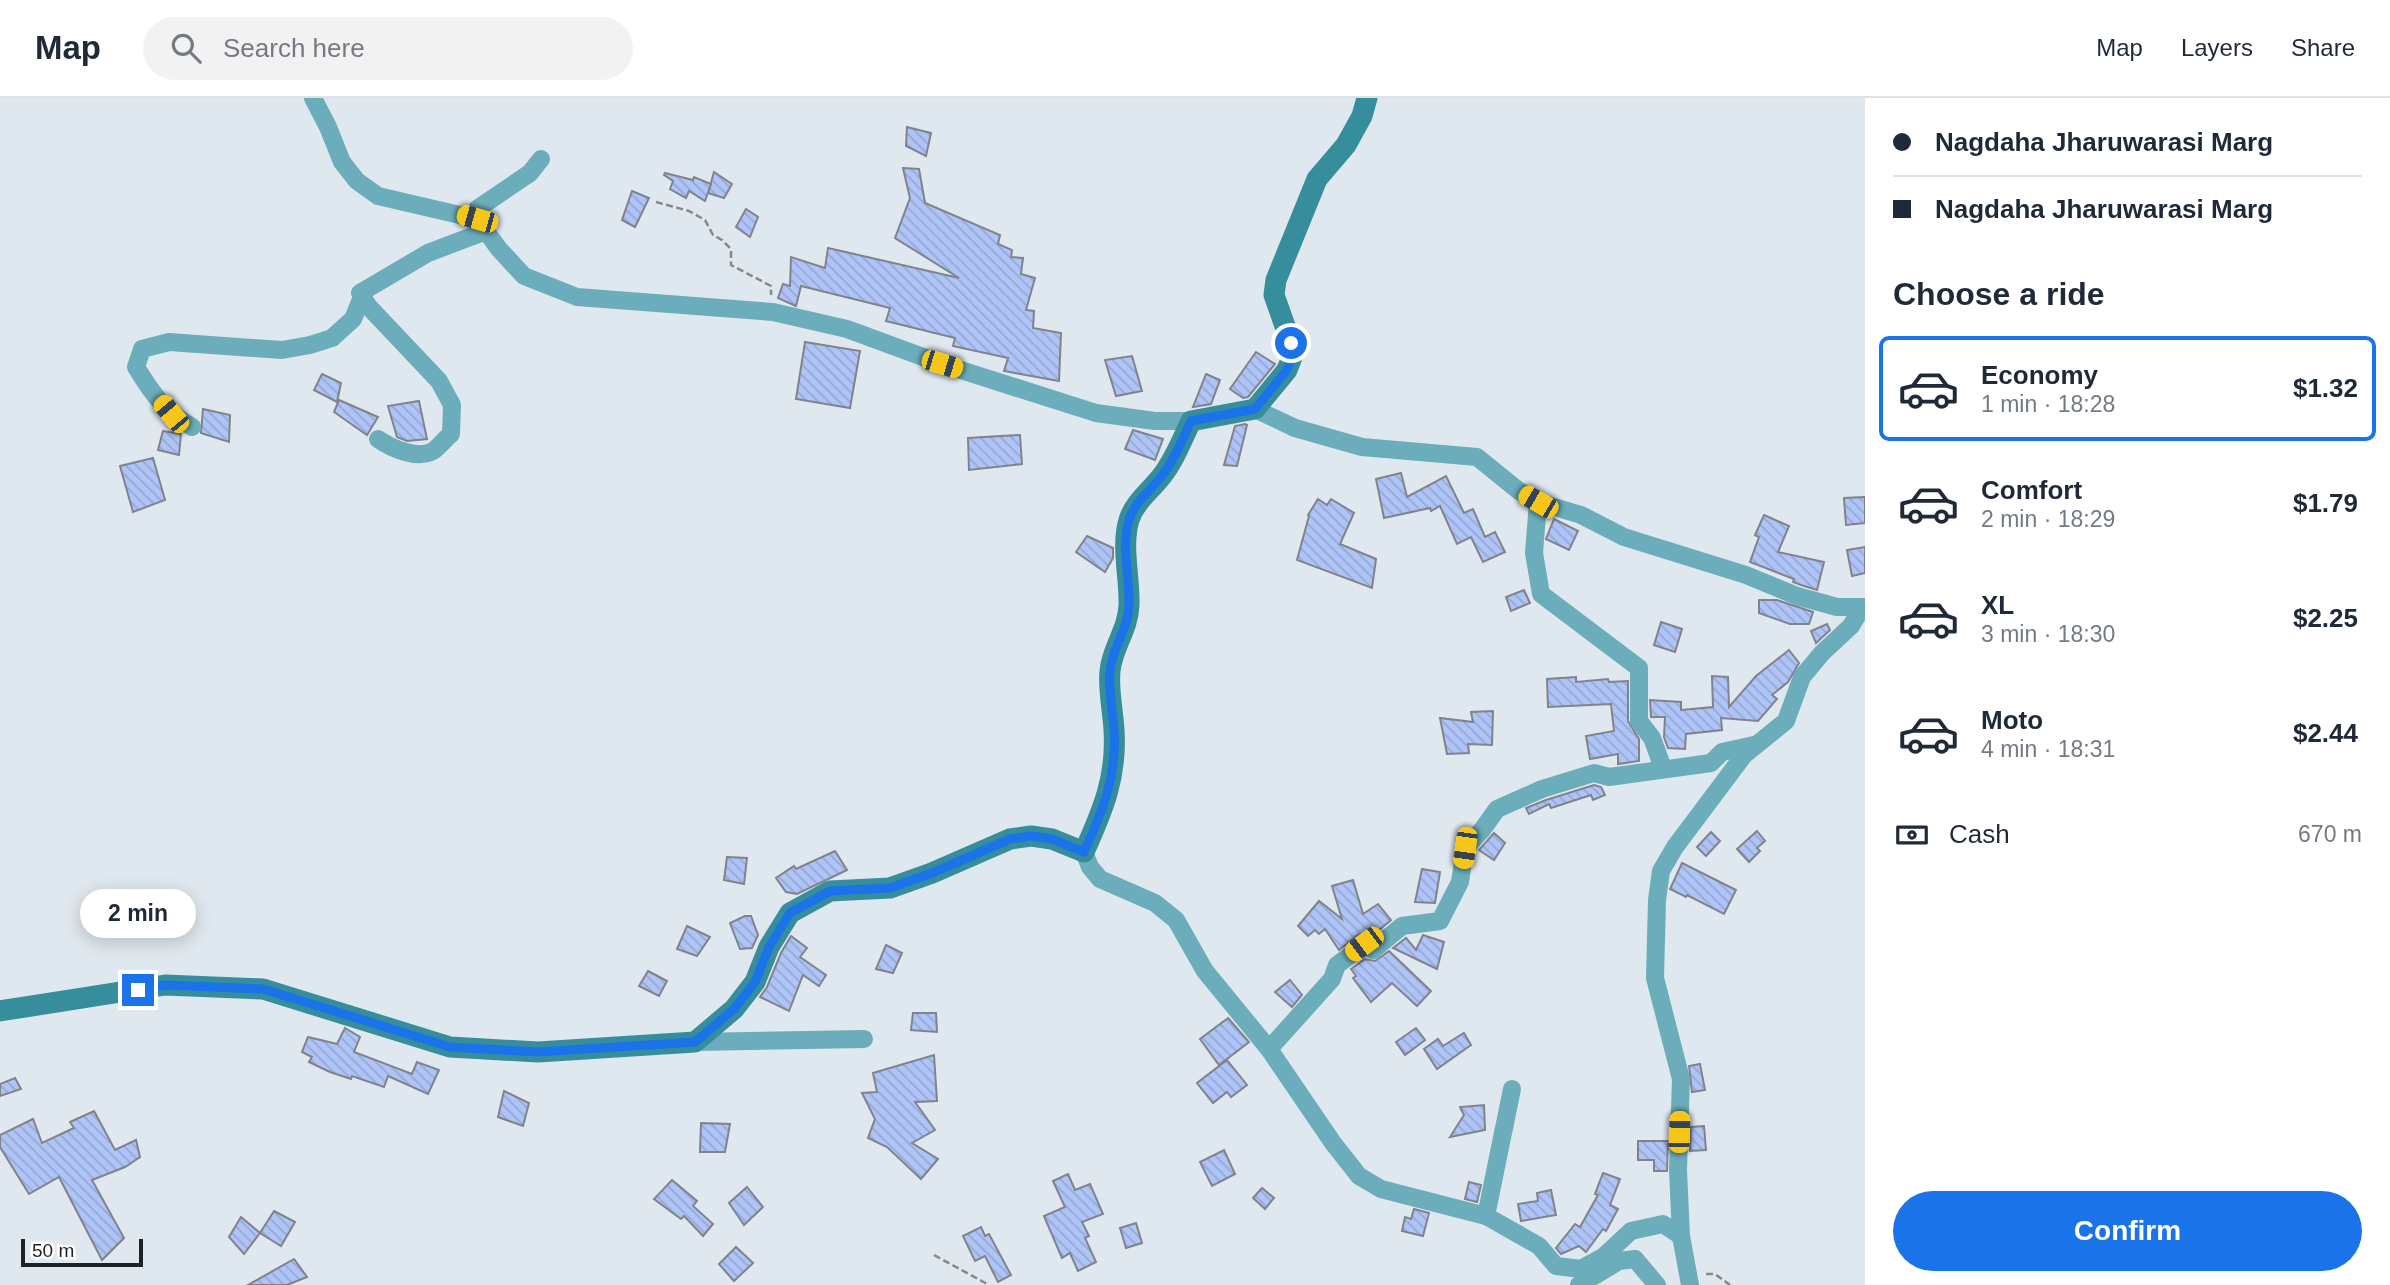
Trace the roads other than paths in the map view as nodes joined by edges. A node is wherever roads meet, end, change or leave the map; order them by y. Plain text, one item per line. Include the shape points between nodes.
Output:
1 (313, 98) edge
2 (1367, 98) edge
3 (541, 159) dead end
4 (482, 225) junction
5 (362, 297) junction
6 (1255, 409) junction
7 (1191, 421) junction
8 (192, 427) dead end
9 (378, 439) dead end
10 (1538, 502) junction
11 (1863, 608) edge
12 (1757, 744) junction
13 (1663, 768) junction
14 (1084, 852) junction
15 (0, 1011) edge
16 (864, 1039) dead end
17 (695, 1042) junction
18 (1269, 1049) junction
19 (1511, 1089) dead end
20 (1486, 1216) junction
21 (1681, 1236) junction
22 (1579, 1285) edge
23 (1657, 1285) edge
24 (1690, 1285) edge

1 - 4 street via 342,162 357,181 378,196
2 - 6 street via 1346,145 1317,179 1276,280 1274,295 1292,357
3 - 4 street via 530,173 477,209
4 - 5 street via 360,293
4 - 7 street via 524,276 576,297 773,312 847,329 1096,413
5 - 8 street via 353,318 332,338 310,345 282,351 169,342 142,349 136,367 149,388 171,414
5 - 9 street via 439,381 452,405 451,434 432,452 414,454
6 - 7 street
6 - 10 street via 1296,428 1362,447 1477,457
7 - 14 street via 1161,477 1129,519 1129,605 1109,673 1115,764 1106,802
10 - 11 street via 1581,515 1624,537 1797,596 1837,607
10 - 13 street via 1534,553 1541,594 1639,668 1639,720 1652,738
11 - 12 street via 1802,677 1786,721
12 - 13 street via 1722,752 1711,763
12 - 21 street via 1744,755 1661,871 1655,978 1681,1079
13 - 18 street via 1609,777 1594,773 1497,809 1465,848 1460,882 1440,921 1402,926 1373,950 1364,944 1336,965 1332,979
14 - 17 street via 1052,839 1010,839 890,888 830,891 790,913 755,982 734,1009
14 - 18 street via 1100,879 1154,903 1176,920 1206,971
15 - 17 street via 165,985 263,989 450,1047 538,1052
16 - 17 street
18 - 20 street via 1359,1176 1381,1189
19 - 20 street
20 - 21 street via 1539,1246 1556,1266 1581,1269 1603,1257 1631,1231 1663,1224
21 - 24 street
22 - 23 street via 1619,1261 1635,1259

